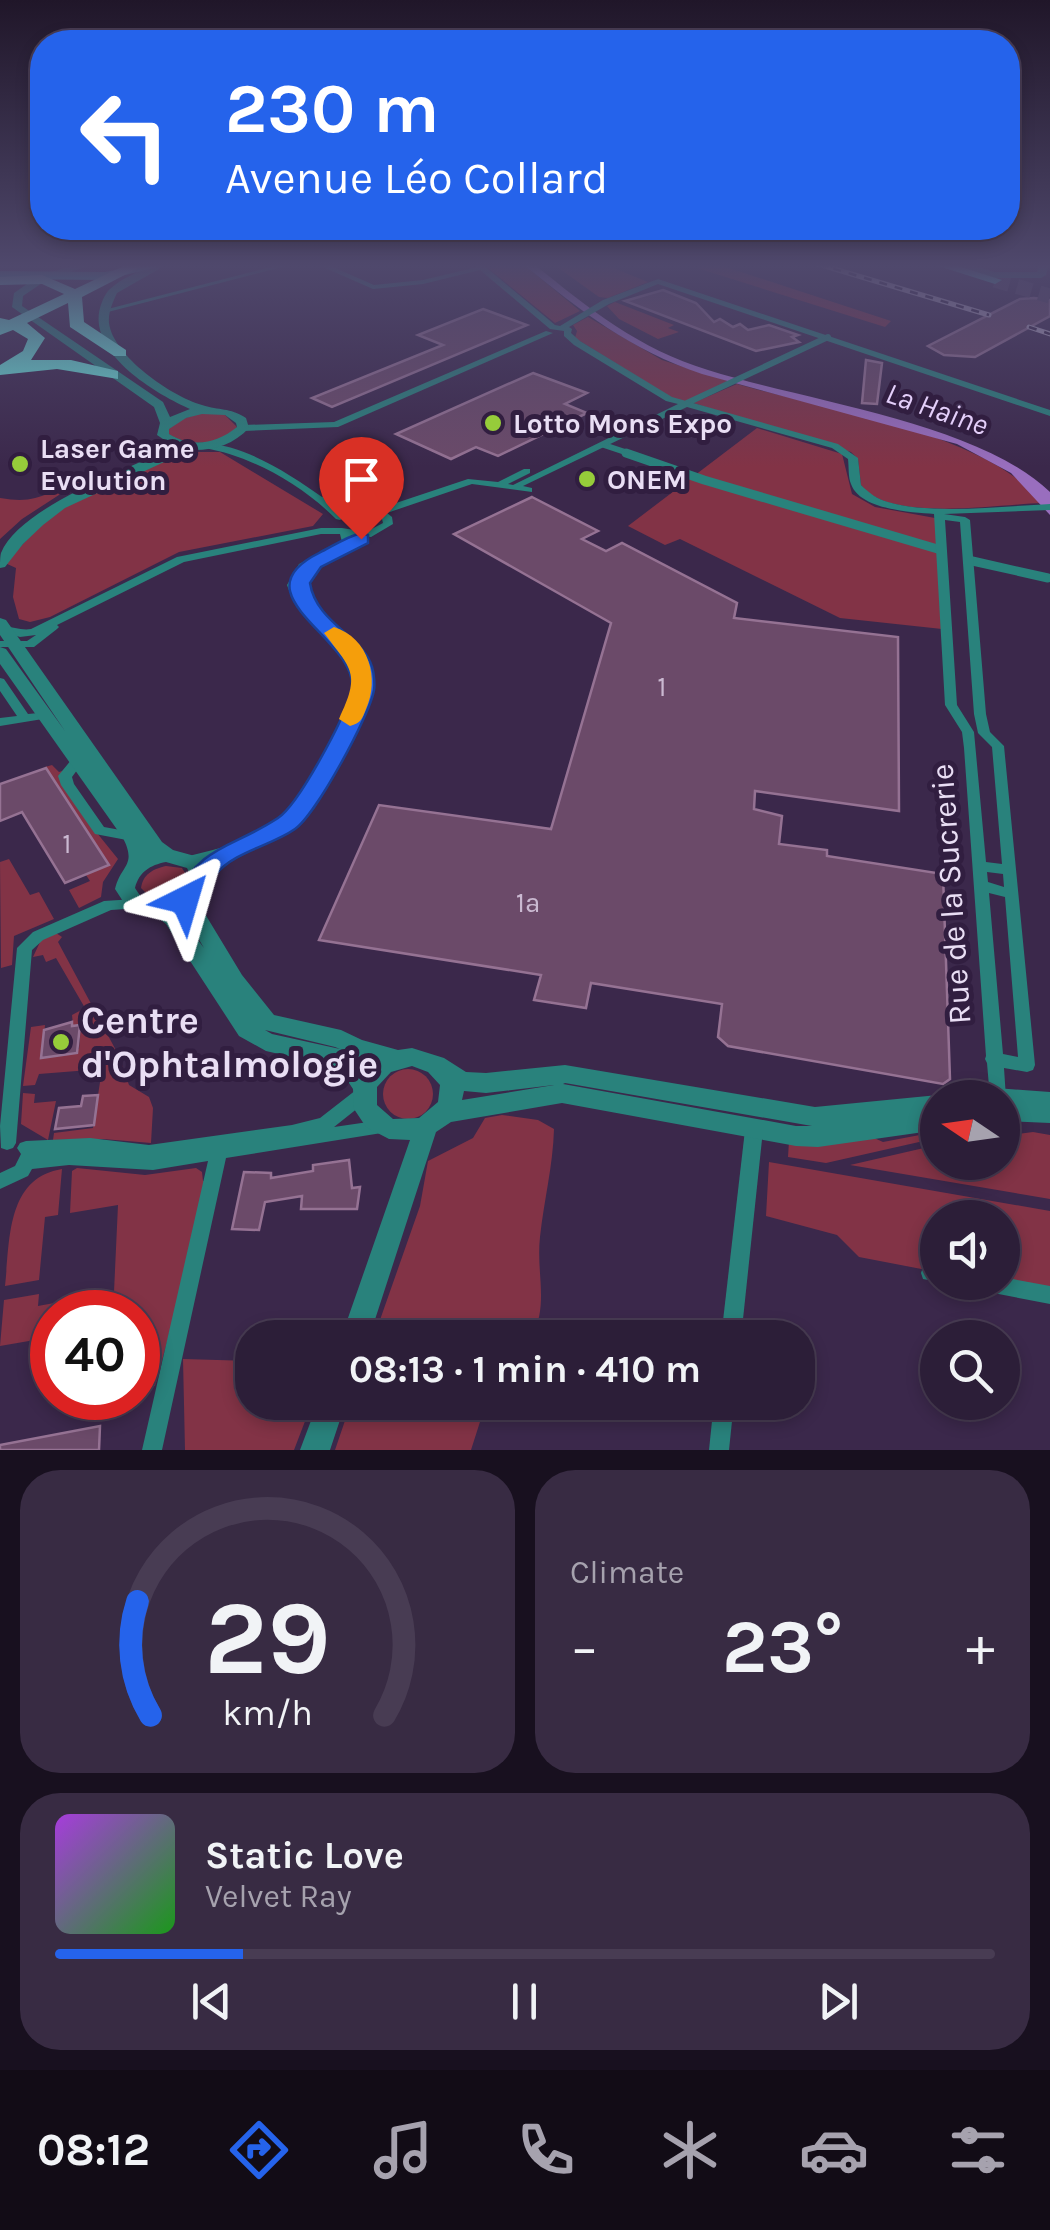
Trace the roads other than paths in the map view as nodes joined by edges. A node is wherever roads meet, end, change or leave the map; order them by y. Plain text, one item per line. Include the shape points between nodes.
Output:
1 (29, 332) edge
2 (50, 332) edge
3 (88, 332) edge
4 (106, 332) edge
5 (556, 332) edge
6 (559, 332) edge
7 (812, 332) edge
8 (828, 337) junction
9 (120, 353) junction
10 (0, 369) edge
11 (112, 375) junction
12 (678, 405) junction
13 (202, 410) junction
14 (1050, 412) edge
15 (166, 422) junction
16 (238, 433) junction
17 (166, 439) junction
18 (604, 445) junction
19 (188, 446) junction
20 (207, 446) junction
21 (502, 483) junction
22 (1050, 507) edge
23 (356, 510) junction
24 (380, 512) junction
25 (939, 513) junction
26 (341, 526) junction
27 (367, 535) junction
28 (0, 543) edge
29 (941, 550) junction
30 (968, 560) junction
31 (0, 564) edge
32 (1048, 578) edge
33 (303, 602) junction
34 (58, 622) junction
35 (946, 622) junction
36 (973, 624) junction
37 (3, 639) edge
38 (38, 642) junction
39 (0, 682) edge
40 (43, 685) junction
41 (45, 715) junction
42 (24, 716) junction
43 (0, 722) edge
44 (166, 856) junction
45 (140, 864) junction
46 (979, 866) junction
47 (195, 867) junction
48 (1008, 870) junction
49 (980, 885) junction
50 (1010, 894) junction
51 (140, 900) junction
52 (185, 900) junction
53 (395, 1058) junction
54 (993, 1059) junction
55 (442, 1071) junction
56 (996, 1080) edge
57 (363, 1091) junction
58 (1050, 1102) edge
59 (1020, 1103) edge
60 (920, 1107) edge
61 (1020, 1107) edge
62 (1050, 1113) edge
63 (436, 1120) junction
64 (920, 1123) edge
65 (386, 1128) junction
66 (754, 1130) junction
67 (220, 1146) junction
68 (15, 1149) edge
69 (1, 1186) edge
70 (408, 1187) junction
71 (1020, 1289) edge
72 (1050, 1295) edge
73 (361, 1320) edge
74 (734, 1320) edge
75 (326, 1420) edge
76 (722, 1420) edge
77 (152, 1450) edge
78 (315, 1450) edge
79 (719, 1450) edge

1 - 10 highway via 38,342 30,354
2 - 11 street
3 - 9 highway
4 - 9 street
5 - 16 street via 335,425
6 - 12 street
7 - 8 street
8 - 12 street
8 - 14 street
9 - 13 street via 158,388
10 - 11 highway via 52,363
11 - 15 street via 159,405
12 - 18 street
12 - 21 street
12 - 25 street via 835,446 853,458 856,486 876,502
13 - 15 street
13 - 16 street via 234,414 242,420
15 - 17 street
16 - 20 street
16 - 23 street via 236,444
17 - 19 street
17 - 28 street via 156,453 53,499
18 - 21 street via 524,488
18 - 29 street
19 - 20 street
19 - 31 street via 52,510
20 - 26 street via 234,450 316,498
21 - 24 street via 456,484
22 - 25 street
23 - 24 street
23 - 26 street
24 - 27 street via 388,524
25 - 29 street, Rue de la Sucrerie
25 - 30 street via 965,520
26 - 27 street
26 - 33 street via 348,543 295,575 292,588
26 - 34 street via 181,559
27 - 33 street via 302,574
29 - 35 street, Rue de la Sucrerie
30 - 32 street
30 - 36 street
33 - 47 street via 356,656 363,693 304,808 273,832
34 - 37 street
34 - 38 street
35 - 36 street
35 - 46 street, Rue de la Sucrerie via 952,705 968,732
36 - 48 street via 984,733 998,746
37 - 38 street
37 - 40 street
37 - 41 street
38 - 40 street via 32,662
39 - 42 street
40 - 44 street
41 - 42 street
41 - 45 street via 132,836
42 - 43 street
44 - 45 street
44 - 47 street
45 - 51 street via 126,879
46 - 48 street
46 - 49 street, Rue de la Sucrerie
47 - 52 street via 196,890
48 - 50 street
49 - 50 street
49 - 54 street, Rue de la Sucrerie
50 - 54 street via 1026,1065
51 - 52 street
51 - 57 street via 173,919 248,1030 266,1042 346,1060
51 - 68 street via 110,905 25,948
52 - 53 street via 267,1022
53 - 55 street via 420,1058
53 - 57 street via 374,1072
54 - 56 street, Rue de la Sucrerie
55 - 60 street via 486,1083 565,1074 816,1117
55 - 63 street via 453,1093
57 - 65 street via 369,1114
57 - 67 street via 318,1127
58 - 59 street
61 - 62 street
63 - 65 street
63 - 66 street via 562,1093
63 - 70 street via 419,1140
64 - 66 street via 818,1137
65 - 67 street
65 - 70 street via 406,1160
66 - 74 street
67 - 68 street via 153,1162
67 - 77 street
68 - 69 street via 15,1176
70 - 73 street
71 - 72 street
75 - 78 street
76 - 79 street

